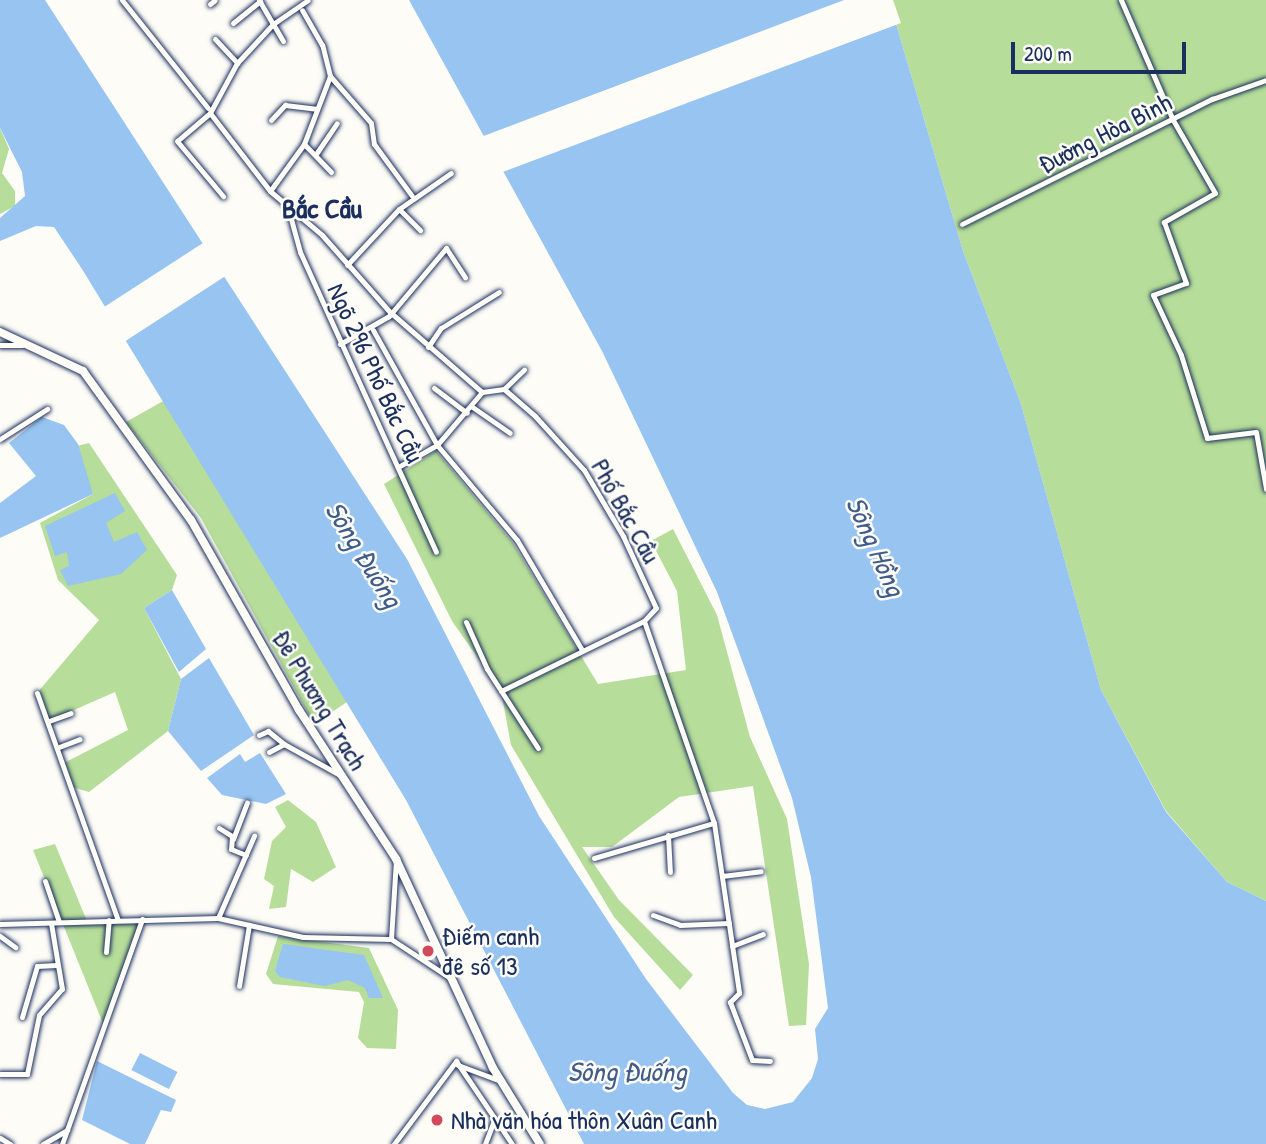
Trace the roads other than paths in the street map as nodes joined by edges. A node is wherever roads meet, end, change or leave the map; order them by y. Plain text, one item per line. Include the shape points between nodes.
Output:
1 (122, 0) edge
2 (306, 0) edge
3 (1121, 0) edge
4 (260, 1) edge
5 (302, 10) junction
6 (233, 23) dead end
7 (273, 24) junction
8 (215, 38) dead end
9 (283, 41) dead end
10 (237, 63) junction
11 (330, 76) junction
12 (1266, 80) edge
13 (209, 110) junction
14 (316, 110) junction
15 (271, 120) dead end
16 (1173, 120) junction
17 (337, 123) dead end
18 (304, 144) junction
19 (316, 155) junction
20 (331, 172) dead end
21 (451, 173) dead end
22 (270, 191) junction
23 (223, 196) dead end
24 (411, 196) junction
25 (288, 208) junction
26 (400, 209) junction
27 (962, 225) dead end
28 (420, 230) dead end
29 (347, 265) junction
30 (464, 277) dead end
31 (499, 292) dead end
32 (390, 312) junction
33 (373, 330) junction
34 (0, 332) edge
35 (340, 344) junction
36 (0, 345) edge
37 (22, 345) junction
38 (428, 347) junction
39 (524, 370) dead end
40 (434, 388) dead end
41 (504, 388) junction
42 (482, 392) junction
43 (471, 406) junction
44 (47, 409) dead end
45 (467, 413) junction
46 (510, 433) dead end
47 (0, 439) edge
48 (438, 445) junction
49 (398, 467) junction
50 (1266, 489) edge
51 (436, 552) dead end
52 (644, 621) junction
53 (466, 622) dead end
54 (582, 650) junction
55 (501, 691) junction
56 (37, 693) dead end
57 (71, 713) dead end
58 (49, 721) junction
59 (259, 735) dead end
60 (80, 739) dead end
61 (284, 744) junction
62 (58, 747) junction
63 (538, 748) dead end
64 (269, 752) dead end
65 (340, 775) junction
66 (247, 803) dead end
67 (714, 823) junction
68 (219, 828) dead end
69 (668, 835) junction
70 (254, 836) dead end
71 (233, 839) junction
72 (246, 855) junction
73 (594, 858) dead end
74 (396, 859) junction
75 (761, 871) dead end
76 (670, 872) dead end
77 (722, 876) junction
78 (45, 881) dead end
79 (653, 915) dead end
80 (218, 918) junction
81 (142, 919) junction
82 (109, 920) junction
83 (118, 920) junction
84 (59, 922) junction
85 (51, 923) junction
86 (729, 923) junction
87 (0, 925) edge
88 (249, 925) junction
89 (763, 934) dead end
90 (0, 936) edge
91 (391, 939) junction
92 (732, 946) junction
93 (15, 947) dead end
94 (106, 952) dead end
95 (57, 965) junction
96 (454, 980) junction
97 (239, 986) dead end
98 (22, 1017) dead end
99 (770, 1060) dead end
100 (458, 1065) junction
101 (0, 1074) edge
102 (501, 1081) junction
103 (494, 1120) junction
104 (67, 1130) junction
105 (0, 1138) edge
106 (10, 1144) edge
107 (43, 1144) edge
108 (62, 1144) edge
109 (394, 1144) edge
110 (485, 1144) edge
111 (512, 1144) edge
112 (540, 1144) edge

1 - 13 street
2 - 5 street
3 - 16 street
4 - 6 street
4 - 7 street
5 - 7 street
5 - 11 street via 322,45
7 - 9 street
7 - 10 street
8 - 10 street
10 - 13 street
11 - 14 street
11 - 24 street via 371,123 374,144
12 - 16 street, Đường Hòa Bình
13 - 22 street
13 - 23 street via 177,141
14 - 15 street via 285,105
14 - 18 street
16 - 27 street, Đường Hòa Bình
16 - 50 street via 1215,193 1164,222 1186,284 1153,295 1181,355 1207,438 1256,432
17 - 19 street
18 - 19 street
18 - 22 street
19 - 20 street
21 - 24 street
22 - 25 street
24 - 26 street
25 - 29 street
25 - 35 street, Ngõ 296 Phố Bắc Cầu
26 - 28 street
26 - 29 street
29 - 32 street
30 - 32 street via 446,248
31 - 38 street via 454,325 444,325
32 - 33 street
32 - 38 street
33 - 35 street
33 - 48 street via 401,387
34 - 37 main road, Đê Phương Trạch
35 - 49 street, Ngõ 296 Phố Bắc Cầu
36 - 37 street
37 - 65 main road, Đê Phương Trạch via 83,371 191,520
38 - 42 street
39 - 41 street
40 - 45 street
41 - 42 street
41 - 52 street, Phố Bắc Cầu via 570,452 598,491 656,608
42 - 43 street
43 - 45 street
43 - 46 street
44 - 47 street
45 - 48 street
48 - 49 street
48 - 54 street via 517,540
49 - 51 street, Ngõ 296 Phố Bắc Cầu
52 - 54 street
52 - 67 street, Phố Bắc Cầu
53 - 55 street
54 - 55 street
55 - 63 street
56 - 58 street
57 - 58 street
58 - 62 street
59 - 61 street via 268,731
60 - 62 street
61 - 64 street
61 - 65 street
62 - 83 street
65 - 74 main road, Đê Phương Trạch
66 - 71 street
67 - 69 street
67 - 77 street, Phố Bắc Cầu
68 - 71 street
69 - 73 street
69 - 76 street
70 - 72 street
71 - 72 street via 231,849
72 - 80 street
74 - 91 street
74 - 96 main road, Đê Phương Trạch
75 - 77 street
77 - 86 street, Phố Bắc Cầu
78 - 84 street
79 - 86 street via 680,925
80 - 81 street
80 - 88 street
81 - 83 street
81 - 104 street
82 - 83 street
82 - 84 street
82 - 94 street
84 - 85 street
85 - 87 street
85 - 95 street
86 - 92 street, Phố Bắc Cầu
88 - 91 street via 303,937
88 - 97 street
89 - 92 street
90 - 93 street
91 - 96 street
92 - 99 street, Phố Bắc Cầu via 739,995 730,1002 744,1048 756,1064
95 - 98 street via 37,966
95 - 101 street via 62,989 39,1015 30,1070 18,1077
96 - 102 main road, Đê Phương Trạch
100 - 102 street
100 - 103 street
100 - 109 street
102 - 112 main road, Đê Phương Trạch
103 - 110 street
103 - 111 street
104 - 107 street
104 - 108 street
105 - 106 street

